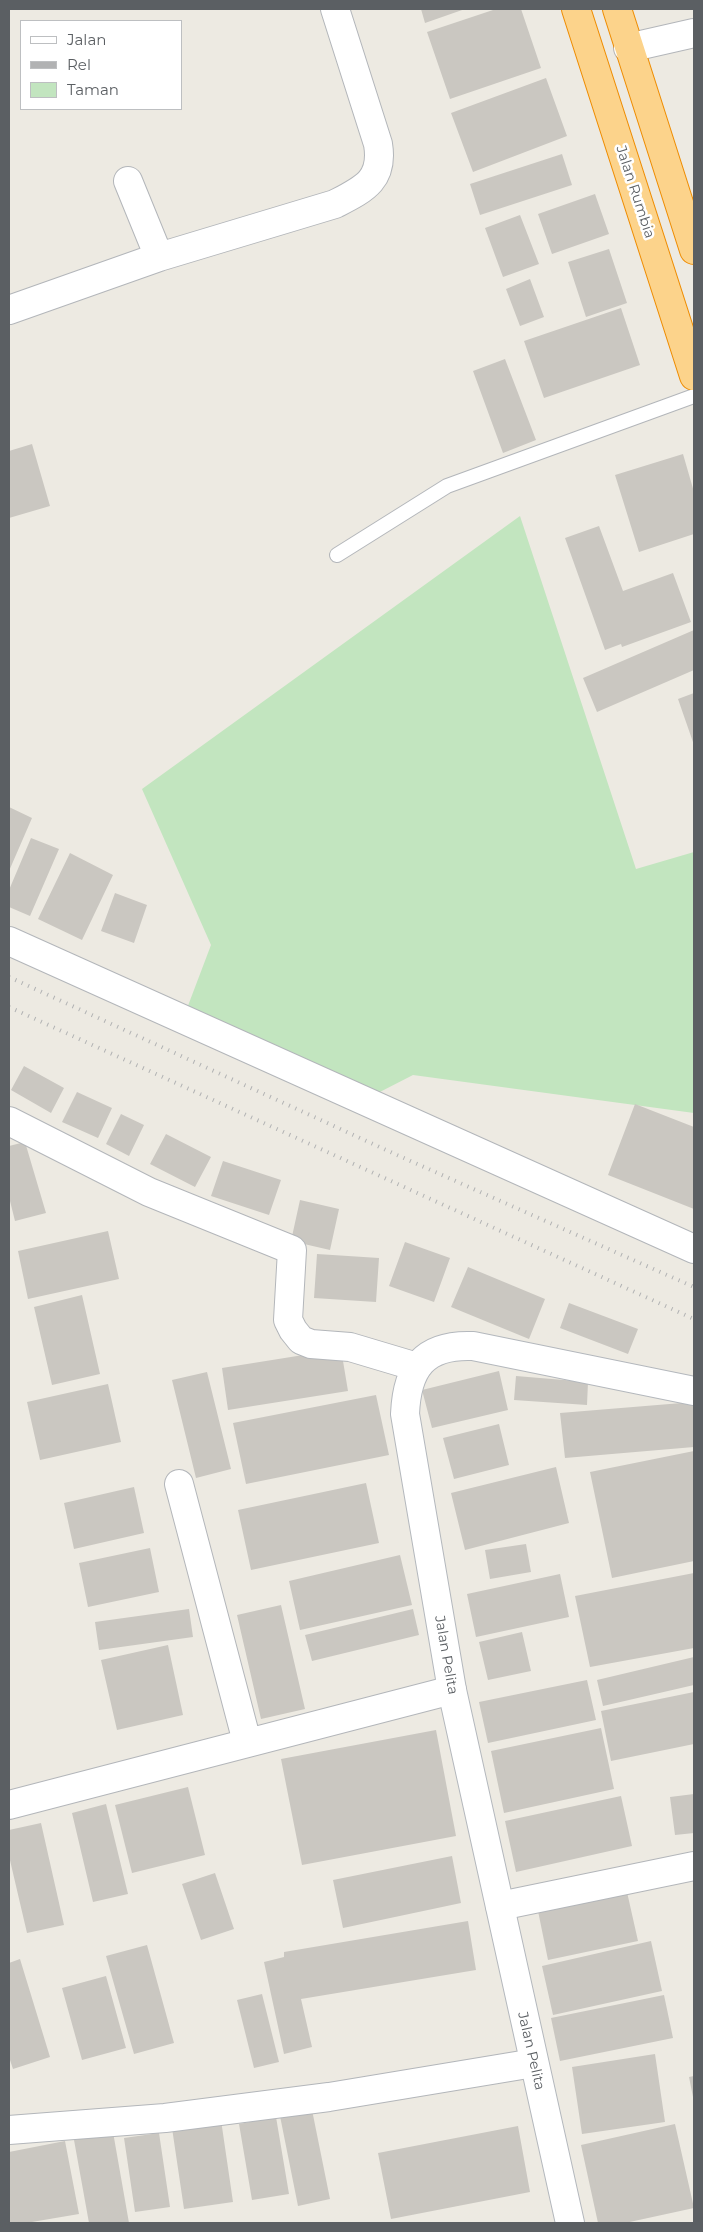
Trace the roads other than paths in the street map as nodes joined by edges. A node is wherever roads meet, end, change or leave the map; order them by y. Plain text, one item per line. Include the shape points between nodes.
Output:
1 (335, 9) edge
2 (576, 9) edge
3 (617, 9) edge
4 (694, 33) edge
5 (628, 48) junction
6 (128, 181) dead end
7 (694, 250) edge
8 (159, 257) junction
9 (9, 310) edge
10 (694, 376) edge
11 (694, 396) edge
12 (337, 555) dead end
13 (9, 941) edge
14 (9, 1121) edge
15 (694, 1249) edge
16 (417, 1367) junction
17 (694, 1391) edge
18 (179, 1484) dead end
19 (452, 1690) junction
20 (247, 1742) junction
21 (9, 1805) edge
22 (694, 1866) edge
23 (500, 1906) junction
24 (534, 2063) junction
25 (9, 2130) edge
26 (570, 2223) edge

1 - 8 street via 378,144 380,156 371,182 335,204
2 - 10 highway, Jalan Rumbia
3 - 5 highway
4 - 5 street
5 - 7 highway
6 - 8 street
8 - 9 street
11 - 12 lane via 447,486
13 - 15 street
14 - 16 street via 149,1192 292,1250 288,1320 302,1340 350,1348
16 - 17 street, Jalan Pelita via 442,1349 456,1345 473,1346
16 - 19 street, Jalan Pelita via 410,1379 405,1414
18 - 20 street
19 - 20 street
19 - 23 street, Jalan Pelita
20 - 21 street
22 - 23 street
23 - 24 street, Jalan Pelita
24 - 25 street via 329,2097 165,2118
24 - 26 street, Jalan Pelita

